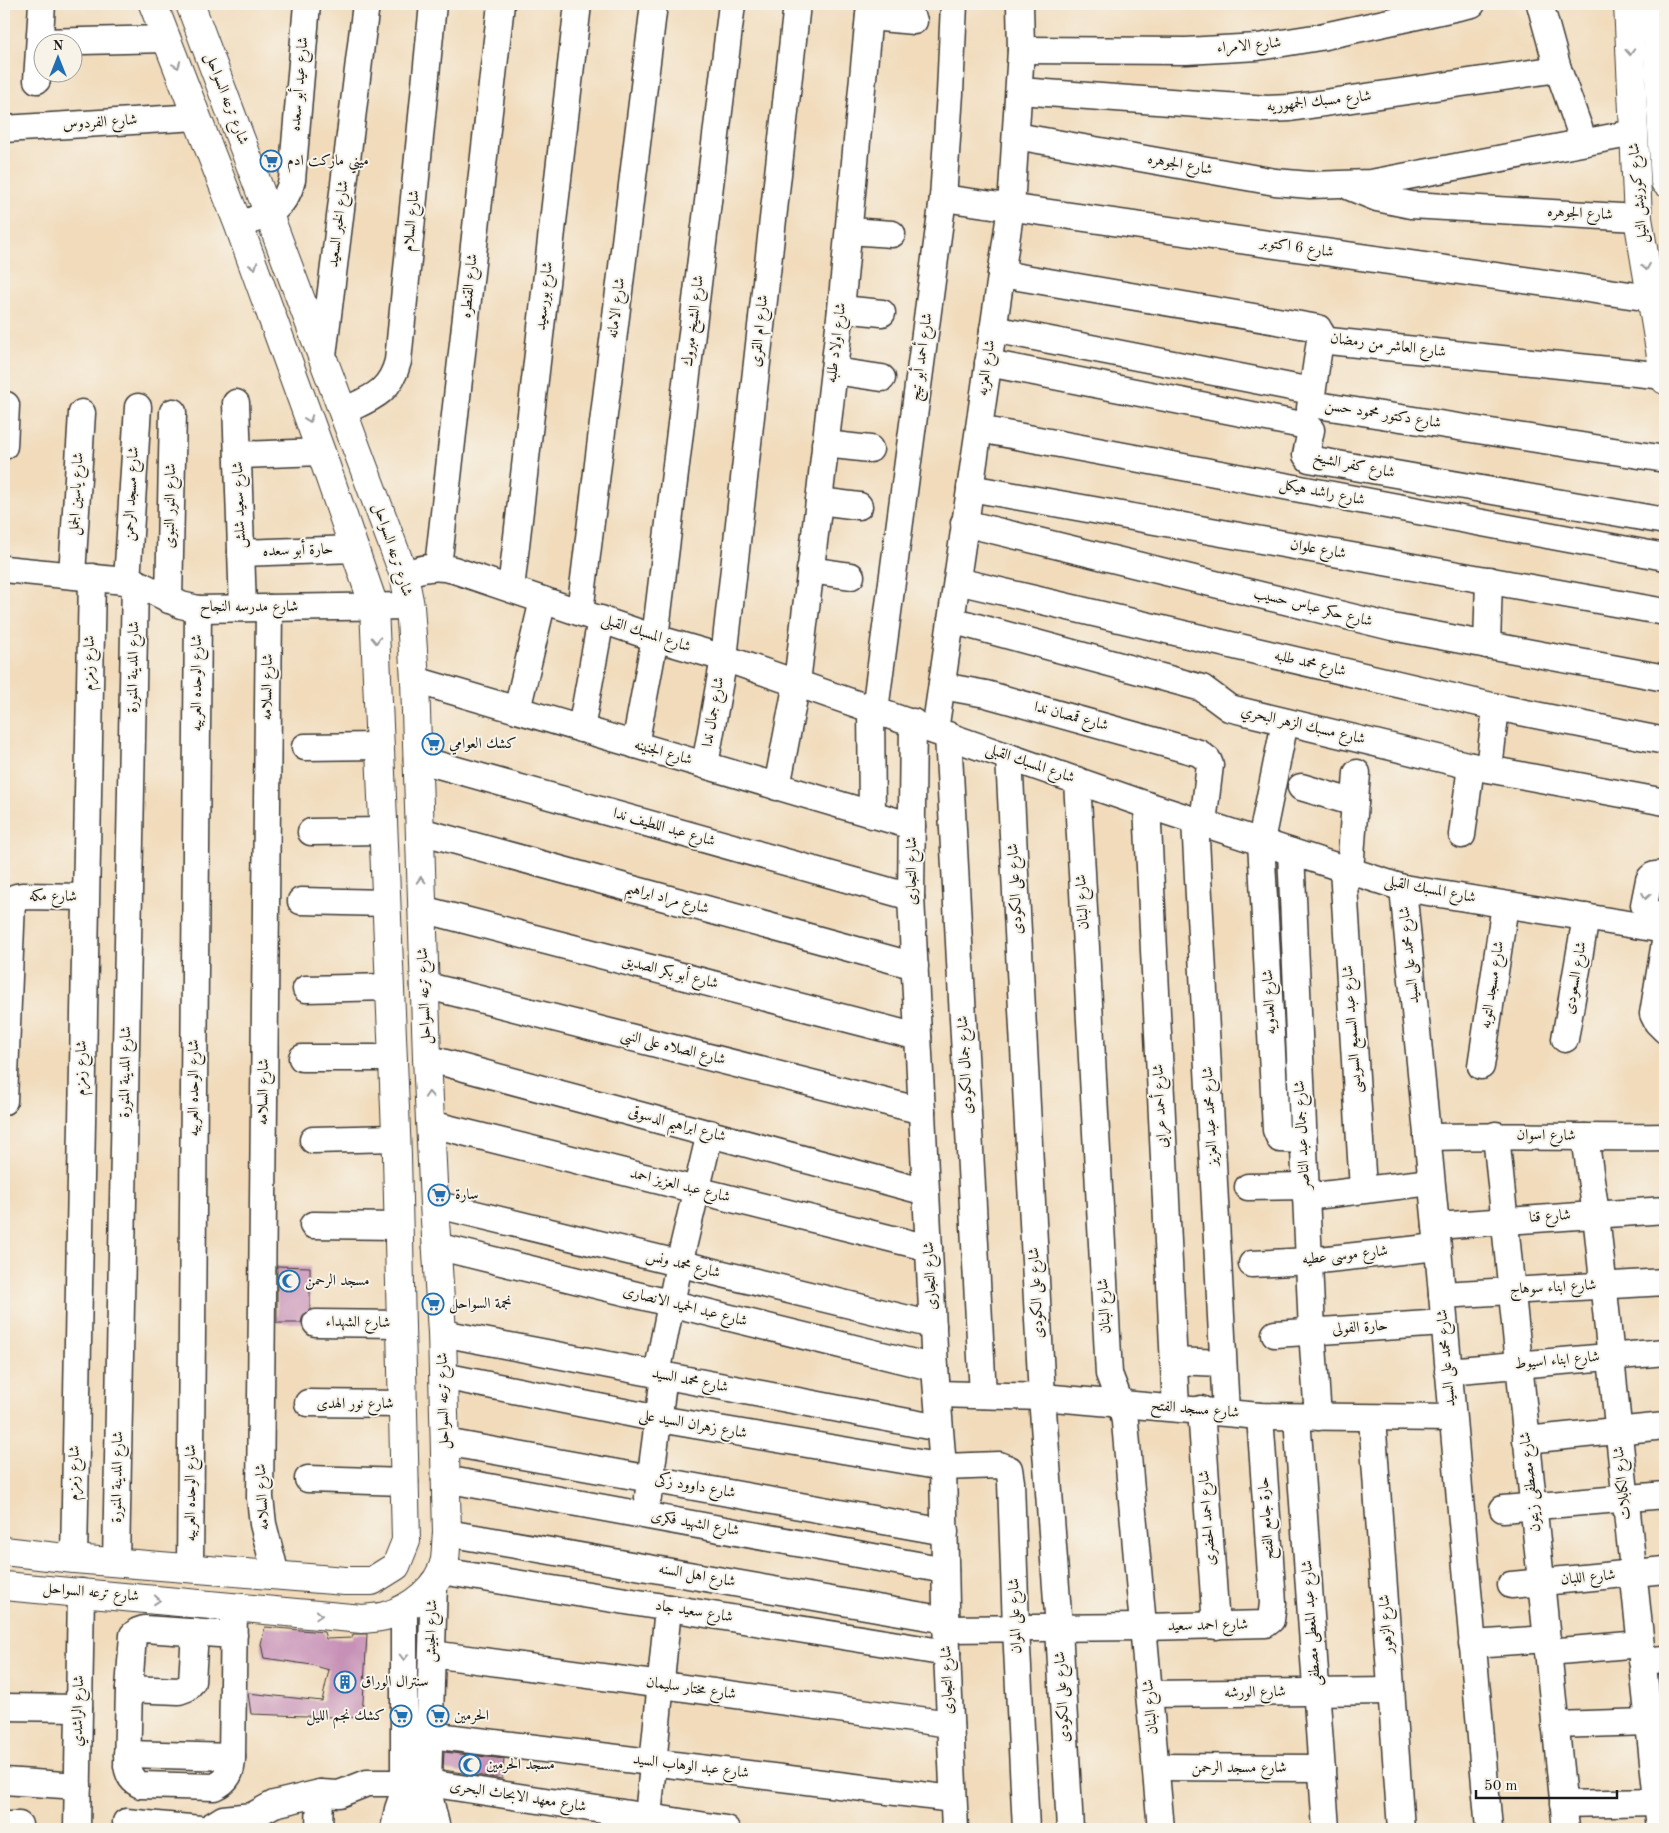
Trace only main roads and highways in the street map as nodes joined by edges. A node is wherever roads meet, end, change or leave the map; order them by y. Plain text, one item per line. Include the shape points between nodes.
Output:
1 (153, 4) edge
2 (190, 4) edge
3 (1628, 4) edge
4 (1655, 4) edge
5 (1662, 86) edge
6 (1665, 182) edge
7 (1665, 376) edge
8 (1665, 380) edge
9 (424, 973) junction
10 (389, 974) junction
11 (396, 1147) junction
12 (432, 1155) junction
13 (4, 1551) edge
14 (4, 1586) edge

1 -> 10 main road via 239,226 374,606
9 -> 2 main road, شارع ترعه السواحل via 415,680 410,606 404,574
3 -> 7 main road, شارع كورنيش النيل via 1638,218
4 - 5 main road, شارع كورنيش النيل
5 - 6 main road, شارع كورنيش النيل
7 - 8 main road, شارع كورنيش النيل
9 - 10 main road
12 -> 9 main road, شارع ترعه السواحل
10 - 11 main road
11 - 12 main road
11 - 13 main road via 406,1541 396,1566 372,1581
14 -> 12 main road, شارع ترعه السواحل via 362,1619 384,1616 404,1608 426,1592 445,1560 447,1533 442,1333

